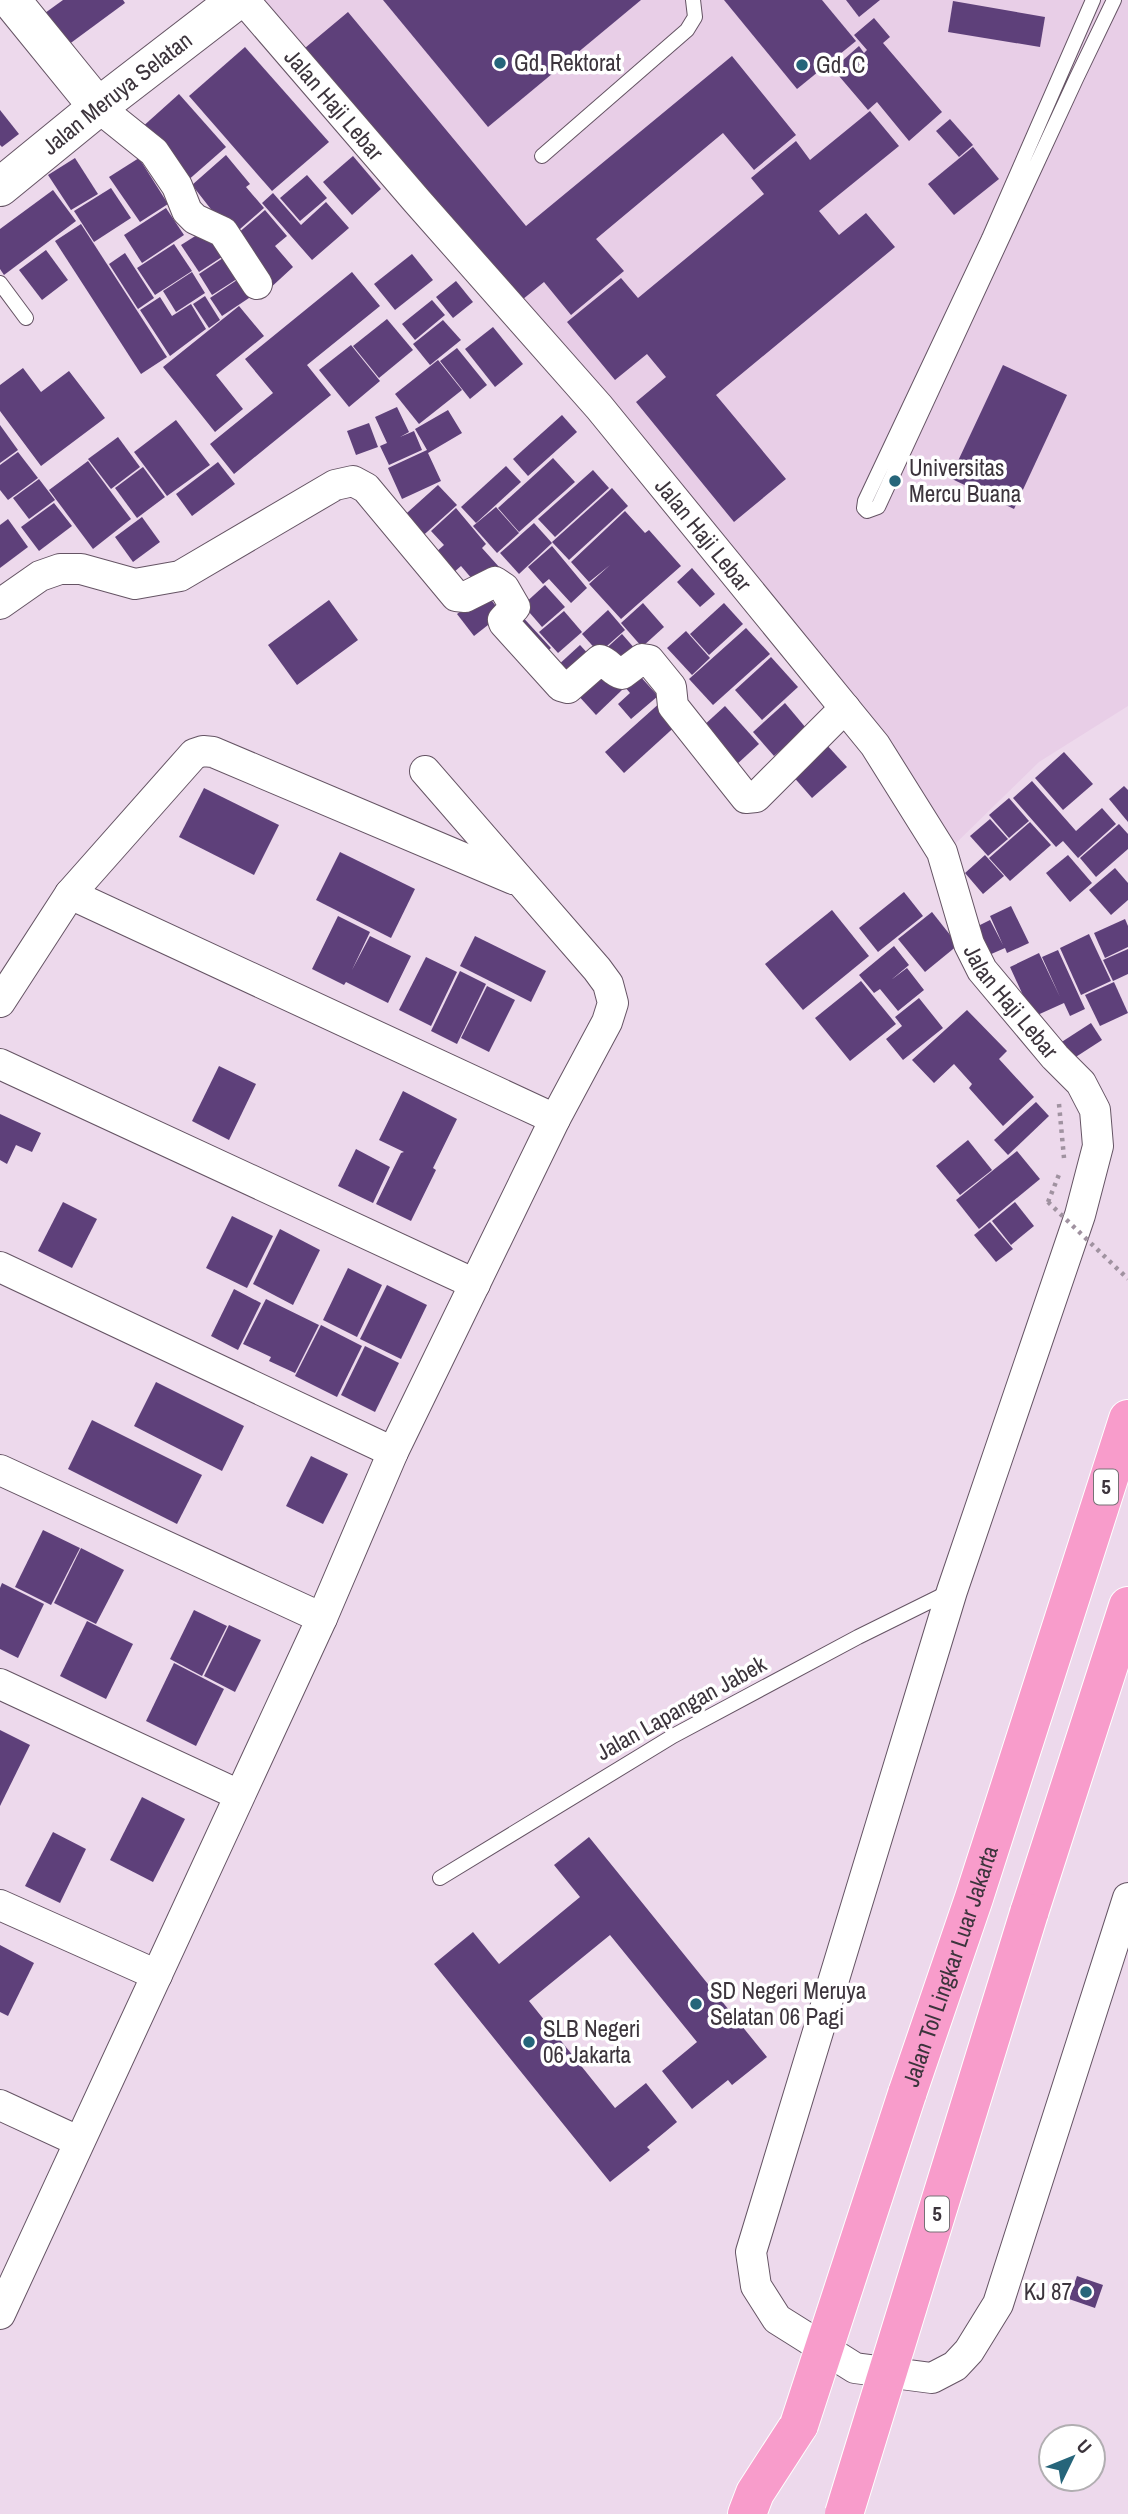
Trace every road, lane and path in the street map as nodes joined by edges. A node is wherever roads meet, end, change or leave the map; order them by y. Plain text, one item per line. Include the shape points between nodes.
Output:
1 (11, 0) edge
2 (237, 0) edge
3 (244, 0) edge
4 (693, 0) edge
5 (1093, 0) edge
6 (1114, 0) edge
7 (98, 107) junction
8 (542, 156) dead end
9 (0, 187) edge
10 (0, 283) edge
11 (257, 284) dead end
12 (26, 318) dead end
13 (0, 604) edge
14 (845, 708) junction
15 (425, 771) dead end
16 (520, 882) junction
17 (70, 894) junction
18 (0, 1002) edge
19 (1055, 1057) junction
20 (0, 1064) edge
21 (555, 1119) junction
22 (1065, 1160) dead end
23 (1060, 1170) dead end
24 (0, 1267) edge
25 (1128, 1279) edge
26 (475, 1284) junction
27 (1128, 1419) edge
28 (393, 1452) junction
29 (0, 1470) edge
30 (952, 1591) junction
31 (1128, 1606) edge
32 (322, 1618) junction
33 (0, 1684) edge
34 (239, 1795) junction
35 (440, 1878) dead end
36 (1128, 1898) edge
37 (0, 1905) edge
38 (157, 1975) junction
39 (0, 2105) edge
40 (78, 2141) junction
41 (1, 2309) edge
42 (799, 2425) junction
43 (747, 2514) edge
44 (771, 2514) edge
45 (844, 2514) edge

1 - 7 main road
2 - 7 main road, Jalan Meruya Selatan
3 - 14 street, Jalan Haji Lebar via 599,407
4 - 8 lane via 695,17 687,30
5 - 6 lane via 865,502 867,511 878,507
7 - 9 main road, Jalan Meruya Selatan
7 - 11 street via 154,152 187,211 223,232
10 - 12 lane
13 - 14 street via 40,576 60,569 81,569 135,584 180,576 335,485 352,481 366,488 456,596 465,597 495,582 504,588 515,607 504,623 561,686 568,688 600,660 622,674 642,659 649,660 671,687 673,706 746,798 756,797
14 - 19 street, Jalan Haji Lebar via 875,746 942,852 968,944 982,970
15 - 16 street
16 - 17 street via 213,751 203,751 194,754
16 - 21 street via 597,969 608,984 612,1003
17 - 18 street
17 - 21 street
19 - 22 path
19 - 30 street, Jalan Haji Lebar via 1081,1083 1095,1110 1098,1146 1080,1215
20 - 26 street
21 - 26 street
23 - 25 path, bridge via 1048,1202
24 - 28 street
26 - 28 street
27 - 42 highway, Jalan Tol Lingkar Luar Jakarta / 5, bridge
28 - 32 street
29 - 32 street
30 - 35 lane, Jalan Lapangan Jabek via 673,1736
30 - 36 street via 751,2252 756,2286 777,2319 855,2368 932,2378 955,2366 970,2351 998,2304
31 - 45 highway, 5, bridge
32 - 34 street
33 - 34 street
34 - 38 street
37 - 38 street
38 - 40 street
39 - 40 street
40 - 41 street
42 - 43 highway via 755,2493
42 - 44 highway, Jalan Tol Lingkar Luar Jakarta / 5

